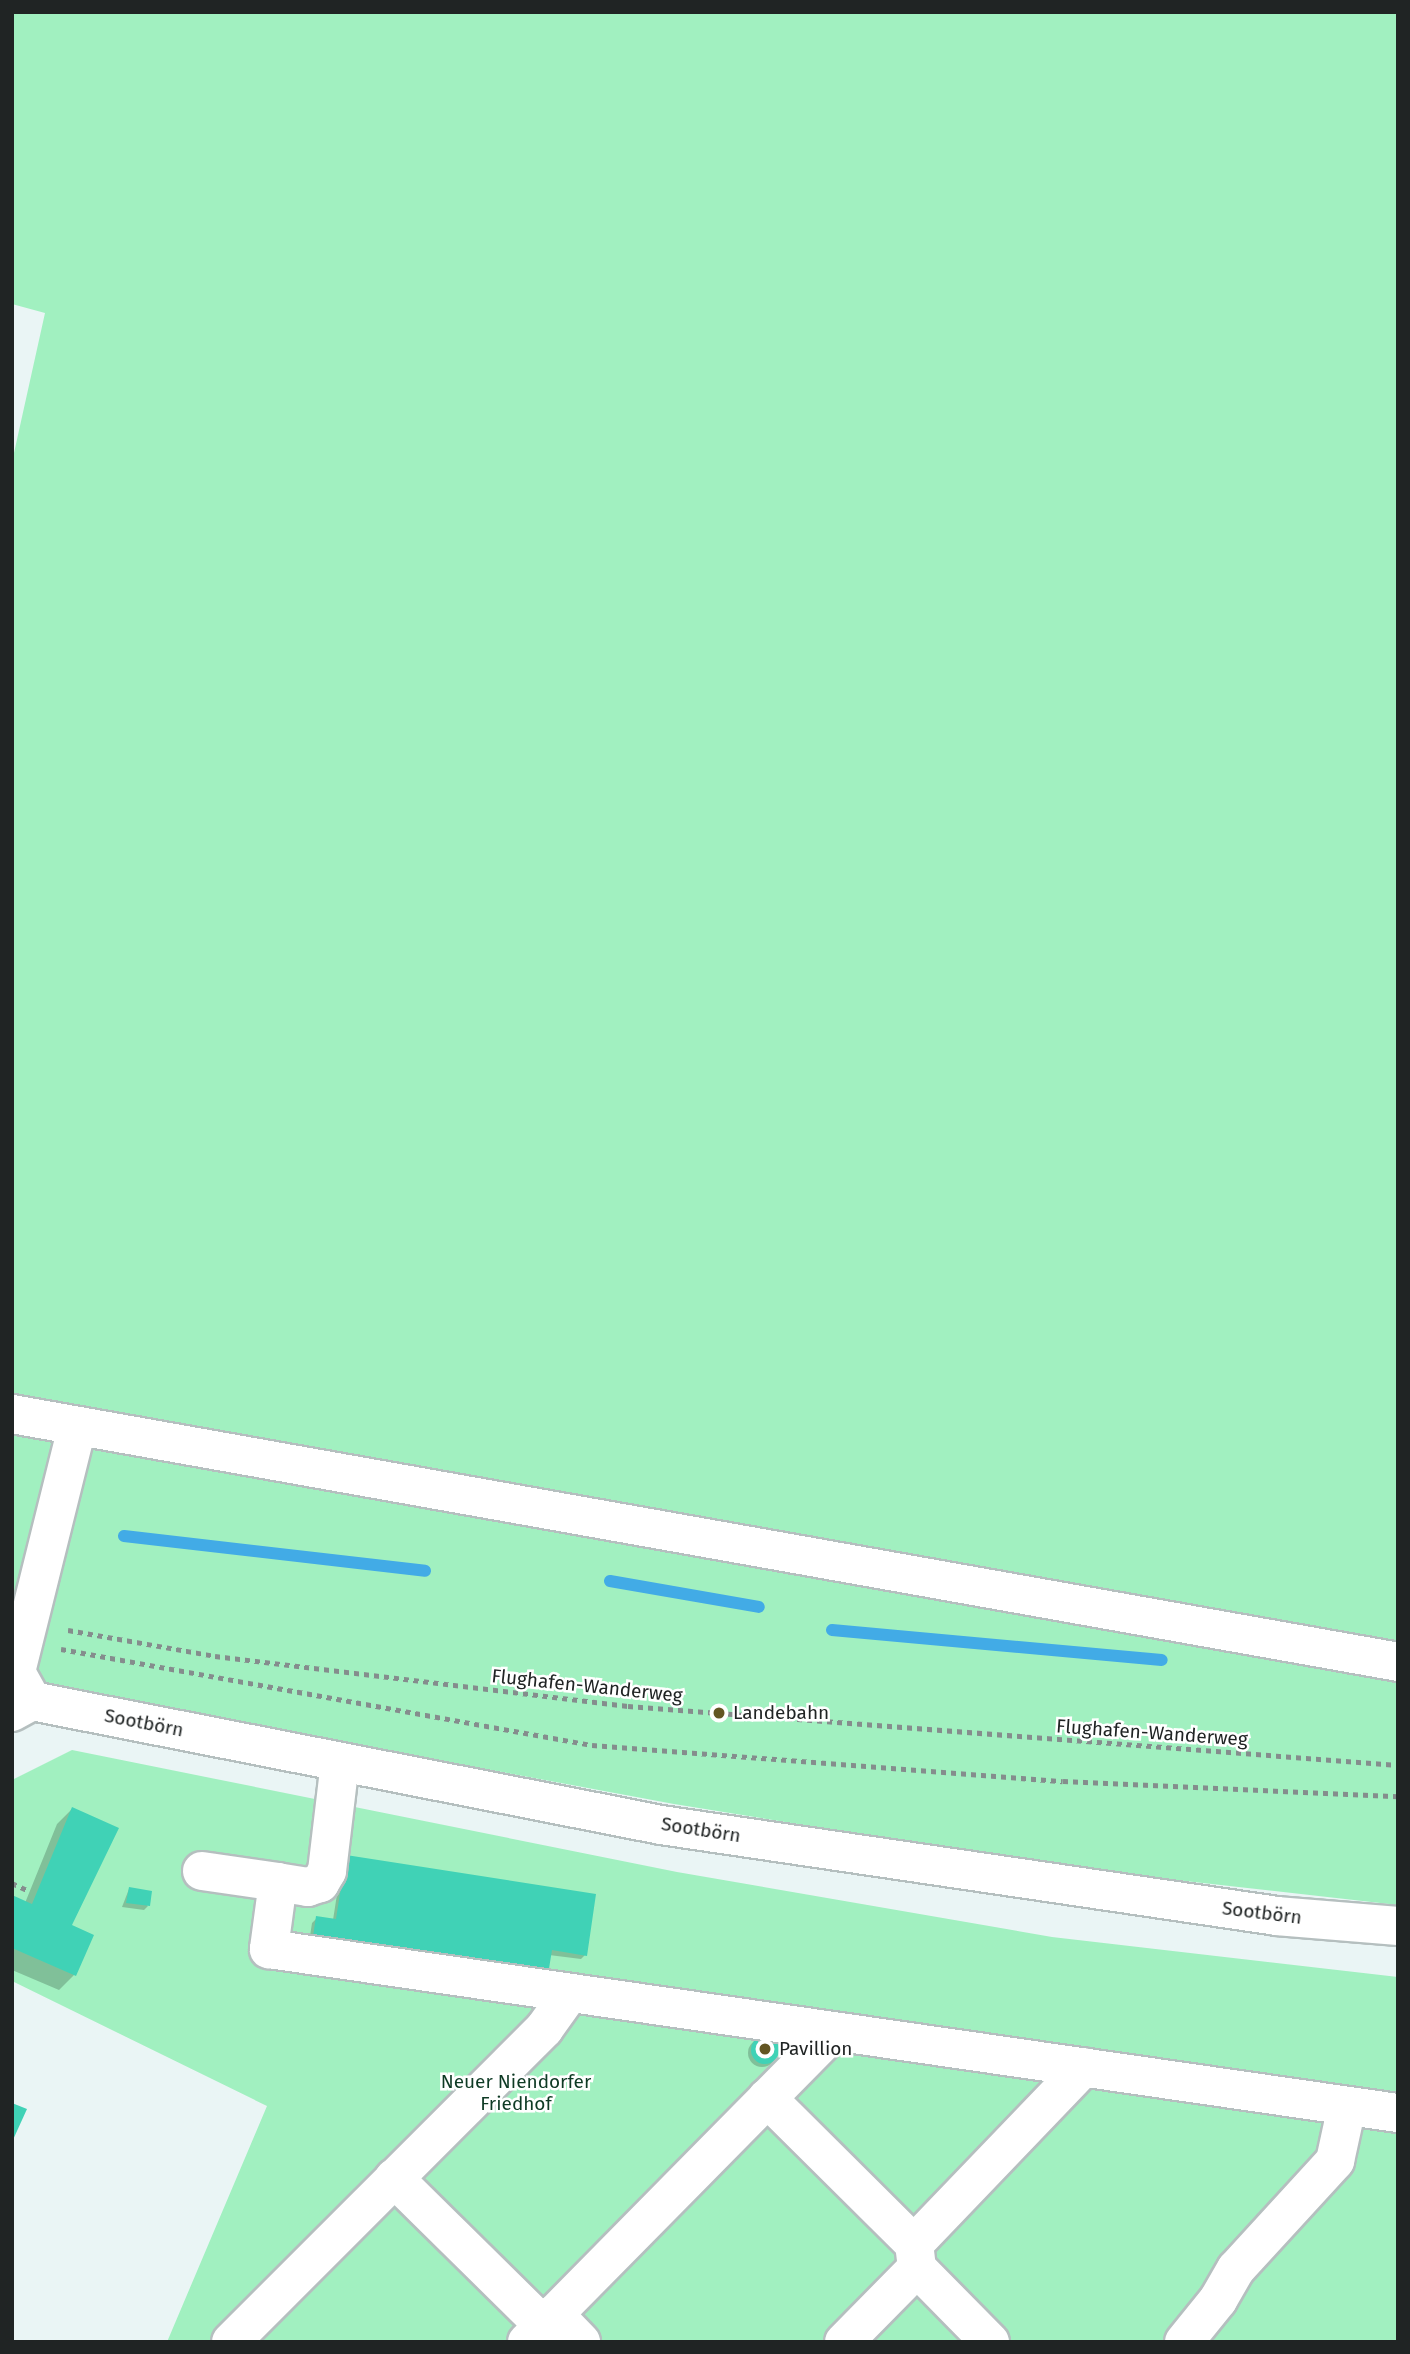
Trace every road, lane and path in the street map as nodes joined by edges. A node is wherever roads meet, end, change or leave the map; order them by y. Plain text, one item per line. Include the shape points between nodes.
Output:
1 (12, 1415) edge
2 (77, 1429) junction
3 (26, 1633) junction
4 (1398, 1662) edge
5 (22, 1707) edge
6 (340, 1762) junction
7 (1398, 1765) edge
8 (1398, 1796) edge
9 (202, 1871) dead end
10 (278, 1882) junction
11 (12, 1883) edge
12 (29, 1891) dead end
13 (1398, 1926) edge
14 (569, 1994) junction
15 (833, 2032) junction
16 (1084, 2067) junction
17 (767, 2098) junction
18 (1347, 2106) junction
19 (1398, 2113) edge
20 (394, 2178) junction
21 (916, 2256) junction
22 (541, 2327) edge
23 (230, 2342) edge
24 (581, 2342) edge
25 (844, 2342) edge
26 (989, 2342) edge
27 (1184, 2342) edge

1 - 2 street
2 - 3 street
2 - 4 street
3 - 5 street via 16,1671
3 - 7 path, Flughafen-Wanderweg via 628,1706
3 - 8 path via 592,1745 1063,1782
5 - 6 street, Sootbörn
6 - 10 street via 327,1871 320,1883 308,1887
6 - 13 street, Sootbörn via 661,1825 1277,1916
9 - 10 street
10 - 14 street via 269,1949
11 - 12 path
14 - 15 street
14 - 20 street via 544,2029
15 - 16 street
15 - 17 street
16 - 18 street
16 - 21 street
17 - 21 street
17 - 22 street
18 - 19 street
18 - 27 street via 1335,2161 1236,2269
20 - 22 street
20 - 23 street
21 - 25 street
21 - 26 street
22 - 24 street

